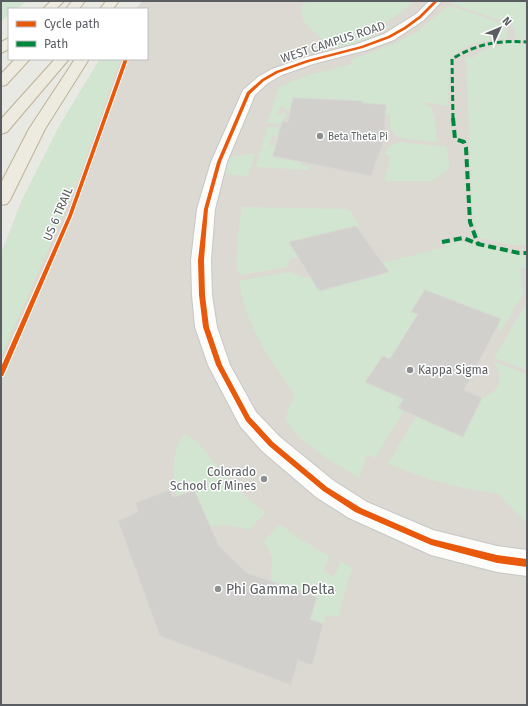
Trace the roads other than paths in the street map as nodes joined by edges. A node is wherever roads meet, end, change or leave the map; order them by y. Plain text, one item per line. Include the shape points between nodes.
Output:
1 (58, 1) edge
2 (436, 1) edge
3 (50, 8) edge
4 (22, 60) edge
5 (61, 60) edge
6 (81, 60) edge
7 (1, 82) edge
8 (1, 129) edge
9 (1, 200) edge
10 (527, 563) edge

1 - 3 highway
2 - 10 street, WEST CAMPUS ROAD via 420,17 389,37 278,72 263,80 248,93 219,162 206,209 201,260 206,327 219,365 248,419 271,444 326,489 358,510 432,542 497,559
4 - 7 highway
5 - 8 highway
6 - 9 highway via 37,129

